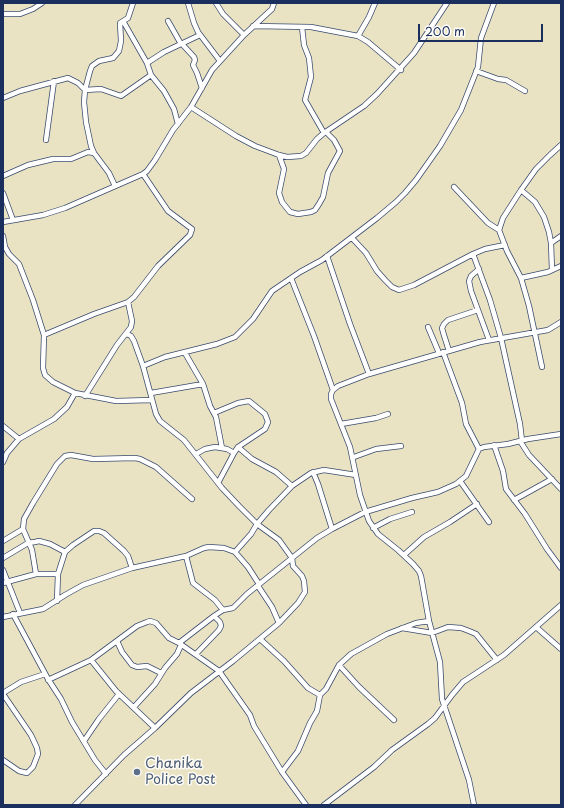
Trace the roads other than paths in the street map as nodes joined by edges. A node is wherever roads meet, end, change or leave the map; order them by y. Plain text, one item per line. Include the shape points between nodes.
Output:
1 (41, 3) edge
2 (133, 3) edge
3 (188, 3) edge
4 (216, 3) edge
5 (274, 3) edge
6 (375, 3) edge
7 (447, 3) edge
8 (494, 3) edge
9 (3, 14) edge
10 (122, 21) junction
11 (168, 21) dead end
12 (253, 26) junction
13 (302, 27) junction
14 (200, 35) junction
15 (244, 35) junction
16 (358, 36) junction
17 (181, 44) junction
18 (220, 61) junction
19 (147, 63) junction
20 (401, 70) junction
21 (476, 71) junction
22 (151, 75) junction
23 (54, 81) junction
24 (202, 88) junction
25 (85, 90) junction
26 (525, 91) dead end
27 (3, 98) edge
28 (191, 107) junction
29 (178, 124) junction
30 (325, 132) junction
31 (46, 140) dead end
32 (561, 145) edge
33 (94, 153) junction
34 (279, 155) junction
35 (143, 174) junction
36 (3, 176) edge
37 (115, 186) junction
38 (454, 188) dead end
39 (521, 190) junction
40 (3, 194) edge
41 (13, 220) junction
42 (3, 222) edge
43 (499, 230) junction
44 (3, 236) edge
45 (561, 236) edge
46 (352, 238) junction
47 (551, 243) junction
48 (505, 245) junction
49 (473, 254) junction
50 (327, 256) junction
51 (561, 266) edge
52 (479, 269) junction
53 (552, 270) junction
54 (291, 278) junction
55 (520, 278) junction
56 (128, 302) junction
57 (478, 310) junction
58 (561, 322) edge
59 (428, 327) dead end
60 (534, 333) junction
61 (127, 334) junction
62 (44, 335) junction
63 (501, 338) junction
64 (489, 340) junction
65 (450, 350) junction
66 (185, 353) junction
67 (441, 353) junction
68 (143, 366) junction
69 (542, 367) dead end
70 (369, 374) junction
71 (203, 384) junction
72 (333, 390) junction
73 (75, 393) junction
74 (151, 393) junction
75 (85, 396) junction
76 (152, 400) junction
77 (214, 413) junction
78 (388, 414) dead end
79 (341, 424) junction
80 (3, 426) edge
81 (561, 434) edge
82 (19, 438) junction
83 (521, 441) junction
84 (494, 445) junction
85 (401, 446) dead end
86 (238, 447) junction
87 (222, 448) junction
88 (478, 449) junction
89 (234, 453) junction
90 (196, 454) junction
91 (354, 457) junction
92 (3, 462) edge
93 (313, 472) junction
94 (356, 475) junction
95 (552, 479) junction
96 (460, 481) junction
97 (218, 483) junction
98 (292, 486) junction
99 (561, 489) edge
100 (192, 499) dead end
101 (514, 500) junction
102 (477, 504) junction
103 (365, 512) junction
104 (412, 512) dead end
105 (489, 522) dead end
106 (258, 524) junction
107 (332, 528) junction
108 (373, 528) junction
109 (23, 529) junction
110 (3, 541) edge
111 (28, 543) junction
112 (65, 552) junction
113 (235, 552) junction
114 (404, 555) junction
115 (186, 556) junction
116 (3, 558) edge
117 (292, 558) junction
118 (132, 568) junction
119 (561, 568) edge
120 (3, 570) edge
121 (36, 574) junction
122 (58, 574) junction
123 (8, 581) junction
124 (3, 583) edge
125 (259, 585) junction
126 (57, 601) junction
127 (561, 605) edge
128 (223, 610) junction
129 (20, 613) junction
130 (13, 614) junction
131 (214, 616) junction
132 (3, 617) edge
133 (429, 621) junction
134 (279, 623) junction
135 (536, 627) junction
136 (402, 628) junction
137 (432, 633) junction
138 (260, 639) junction
139 (116, 641) junction
140 (180, 644) junction
141 (561, 649) edge
142 (196, 654) junction
143 (91, 660) junction
144 (497, 660) junction
145 (339, 665) junction
146 (219, 671) junction
147 (161, 673) junction
148 (45, 674) junction
149 (48, 680) junction
150 (3, 694) edge
151 (119, 694) junction
152 (320, 695) junction
153 (134, 707) junction
154 (444, 707) junction
155 (394, 720) dead end
156 (155, 728) junction
157 (84, 741) junction
158 (3, 760) edge
159 (282, 772) junction
160 (106, 774) junction
161 (75, 805) edge
162 (306, 805) edge
163 (324, 805) edge
164 (474, 805) edge

1 - 9 street via 20,14
2 - 10 street via 130,15
3 - 14 street
4 - 15 street
5 - 12 street via 272,9
6 - 16 street
7 - 20 street
8 - 21 street via 481,38
10 - 19 street
10 - 25 street via 119,26 119,51 113,58 99,61 92,66
11 - 17 street
12 - 13 street
12 - 15 street
13 - 16 street
13 - 30 street via 311,77 305,103
14 - 17 street
14 - 18 street
15 - 18 street
16 - 20 street
17 - 19 street
17 - 24 street via 194,57 192,65
18 - 24 street
19 - 22 street
20 - 30 street via 364,106
21 - 26 street via 506,80
21 - 46 street via 461,110 449,132 416,180 396,202
22 - 25 street via 123,95 101,89
22 - 29 street via 174,109
23 - 25 street via 73,79
23 - 27 street
23 - 31 street
24 - 28 street
25 - 33 street via 86,122
28 - 29 street
28 - 34 street via 245,142
29 - 35 street
30 - 34 street via 301,156
30 - 34 street via 334,140 340,151 328,174 319,204 311,212 290,212 282,202 279,193 284,168
32 - 39 street via 536,170
33 - 36 street via 88,152 72,159 28,165
33 - 37 street
35 - 37 street
35 - 56 street via 168,211 190,227 192,232
37 - 41 street via 43,216
38 - 43 street via 488,223
39 - 43 street via 503,218
39 - 47 street via 540,209
40 - 41 street
41 - 42 street
43 - 48 street
44 - 62 street via 5,247 19,264
45 - 47 street
46 - 49 street via 385,280 399,290 414,285
46 - 50 street
47 - 53 street
48 - 49 street
48 - 55 street
49 - 52 street
50 - 54 street
50 - 70 street
51 - 53 street
52 - 57 street via 469,281
52 - 63 street
53 - 55 street
54 - 66 street via 272,291 253,319 235,337
54 - 72 street
55 - 60 street
56 - 61 street via 132,321
56 - 62 street
57 - 64 street
57 - 65 street via 448,320 444,324 442,328
58 - 60 street via 548,330
59 - 67 street
60 - 63 street
60 - 69 street
61 - 68 street via 134,341
61 - 75 street
62 - 73 street via 45,375
63 - 64 street
63 - 83 street via 520,424
64 - 65 street
65 - 67 street
66 - 68 street via 165,356
66 - 71 street
67 - 70 street
67 - 88 street via 462,403 466,424
68 - 74 street
70 - 72 street
71 - 74 street
71 - 77 street
72 - 79 street via 331,399
73 - 75 street
73 - 82 street via 67,407 54,419
74 - 76 street
75 - 76 street via 123,402
76 - 90 street via 160,421
77 - 86 street via 249,401 265,414 268,422 265,429
77 - 87 street
78 - 79 street
79 - 91 street
80 - 82 street
81 - 83 street
82 - 92 street
83 - 84 street
83 - 95 street via 529,455
84 - 88 street
84 - 101 street via 506,489
85 - 91 street via 376,449
86 - 89 street
86 - 98 street
87 - 89 street
87 - 90 street via 210,448
88 - 96 street via 470,469
89 - 97 street
90 - 97 street
91 - 94 street
93 - 94 street via 324,470
93 - 98 street
93 - 107 street
94 - 103 street
95 - 99 street
95 - 101 street
96 - 102 street
96 - 103 street via 438,492
97 - 106 street
98 - 106 street
100 - 109 street via 156,467 140,459 65,456 57,464 30,507 24,519
101 - 119 street
102 - 105 street
102 - 114 street via 424,537
103 - 107 street
103 - 108 street
104 - 108 street
106 - 113 street
106 - 117 street via 278,540
107 - 117 street
108 - 114 street
109 - 110 street
109 - 111 street
111 - 112 street via 39,541
111 - 116 street
111 - 121 street
112 - 118 street via 90,533 99,531 109,536 124,551
112 - 122 street
113 - 115 street via 209,547
113 - 125 street via 248,566
114 - 133 street via 419,571
115 - 118 street
115 - 128 street via 193,583 215,600
117 - 125 street
117 - 134 street via 293,566 304,580 305,592
118 - 126 street via 83,585
120 - 123 street
121 - 122 street
121 - 123 street
122 - 126 street
123 - 124 street
123 - 129 street
125 - 128 street via 233,608
125 - 134 street
126 - 129 street via 37,612
127 - 135 street
128 - 131 street
129 - 130 street
130 - 132 street
130 - 148 street
131 - 140 street
131 - 142 street via 221,626
133 - 136 street
133 - 137 street
134 - 138 street
135 - 141 street
135 - 144 street
136 - 137 street
136 - 145 street via 362,647
137 - 144 street via 448,627 469,630 476,634
137 - 154 street via 440,662
138 - 146 street
138 - 152 street via 308,688
139 - 140 street via 137,626 150,621 156,623 169,638
139 - 143 street
139 - 147 street via 132,665 147,666
140 - 142 street
140 - 147 street via 177,654
142 - 146 street
143 - 149 street
143 - 151 street
144 - 154 street via 463,682
145 - 152 street
145 - 155 street
146 - 156 street via 191,693
146 - 159 street via 250,715
147 - 153 street via 155,684
148 - 149 street
148 - 150 street via 21,682
149 - 157 street
150 - 158 street via 31,735 38,754 27,773 19,771
151 - 153 street
151 - 157 street
152 - 159 street via 317,711 298,751
153 - 156 street
154 - 163 street via 428,724
154 - 164 street via 466,768
156 - 160 street
157 - 160 street
159 - 162 street
160 - 161 street

